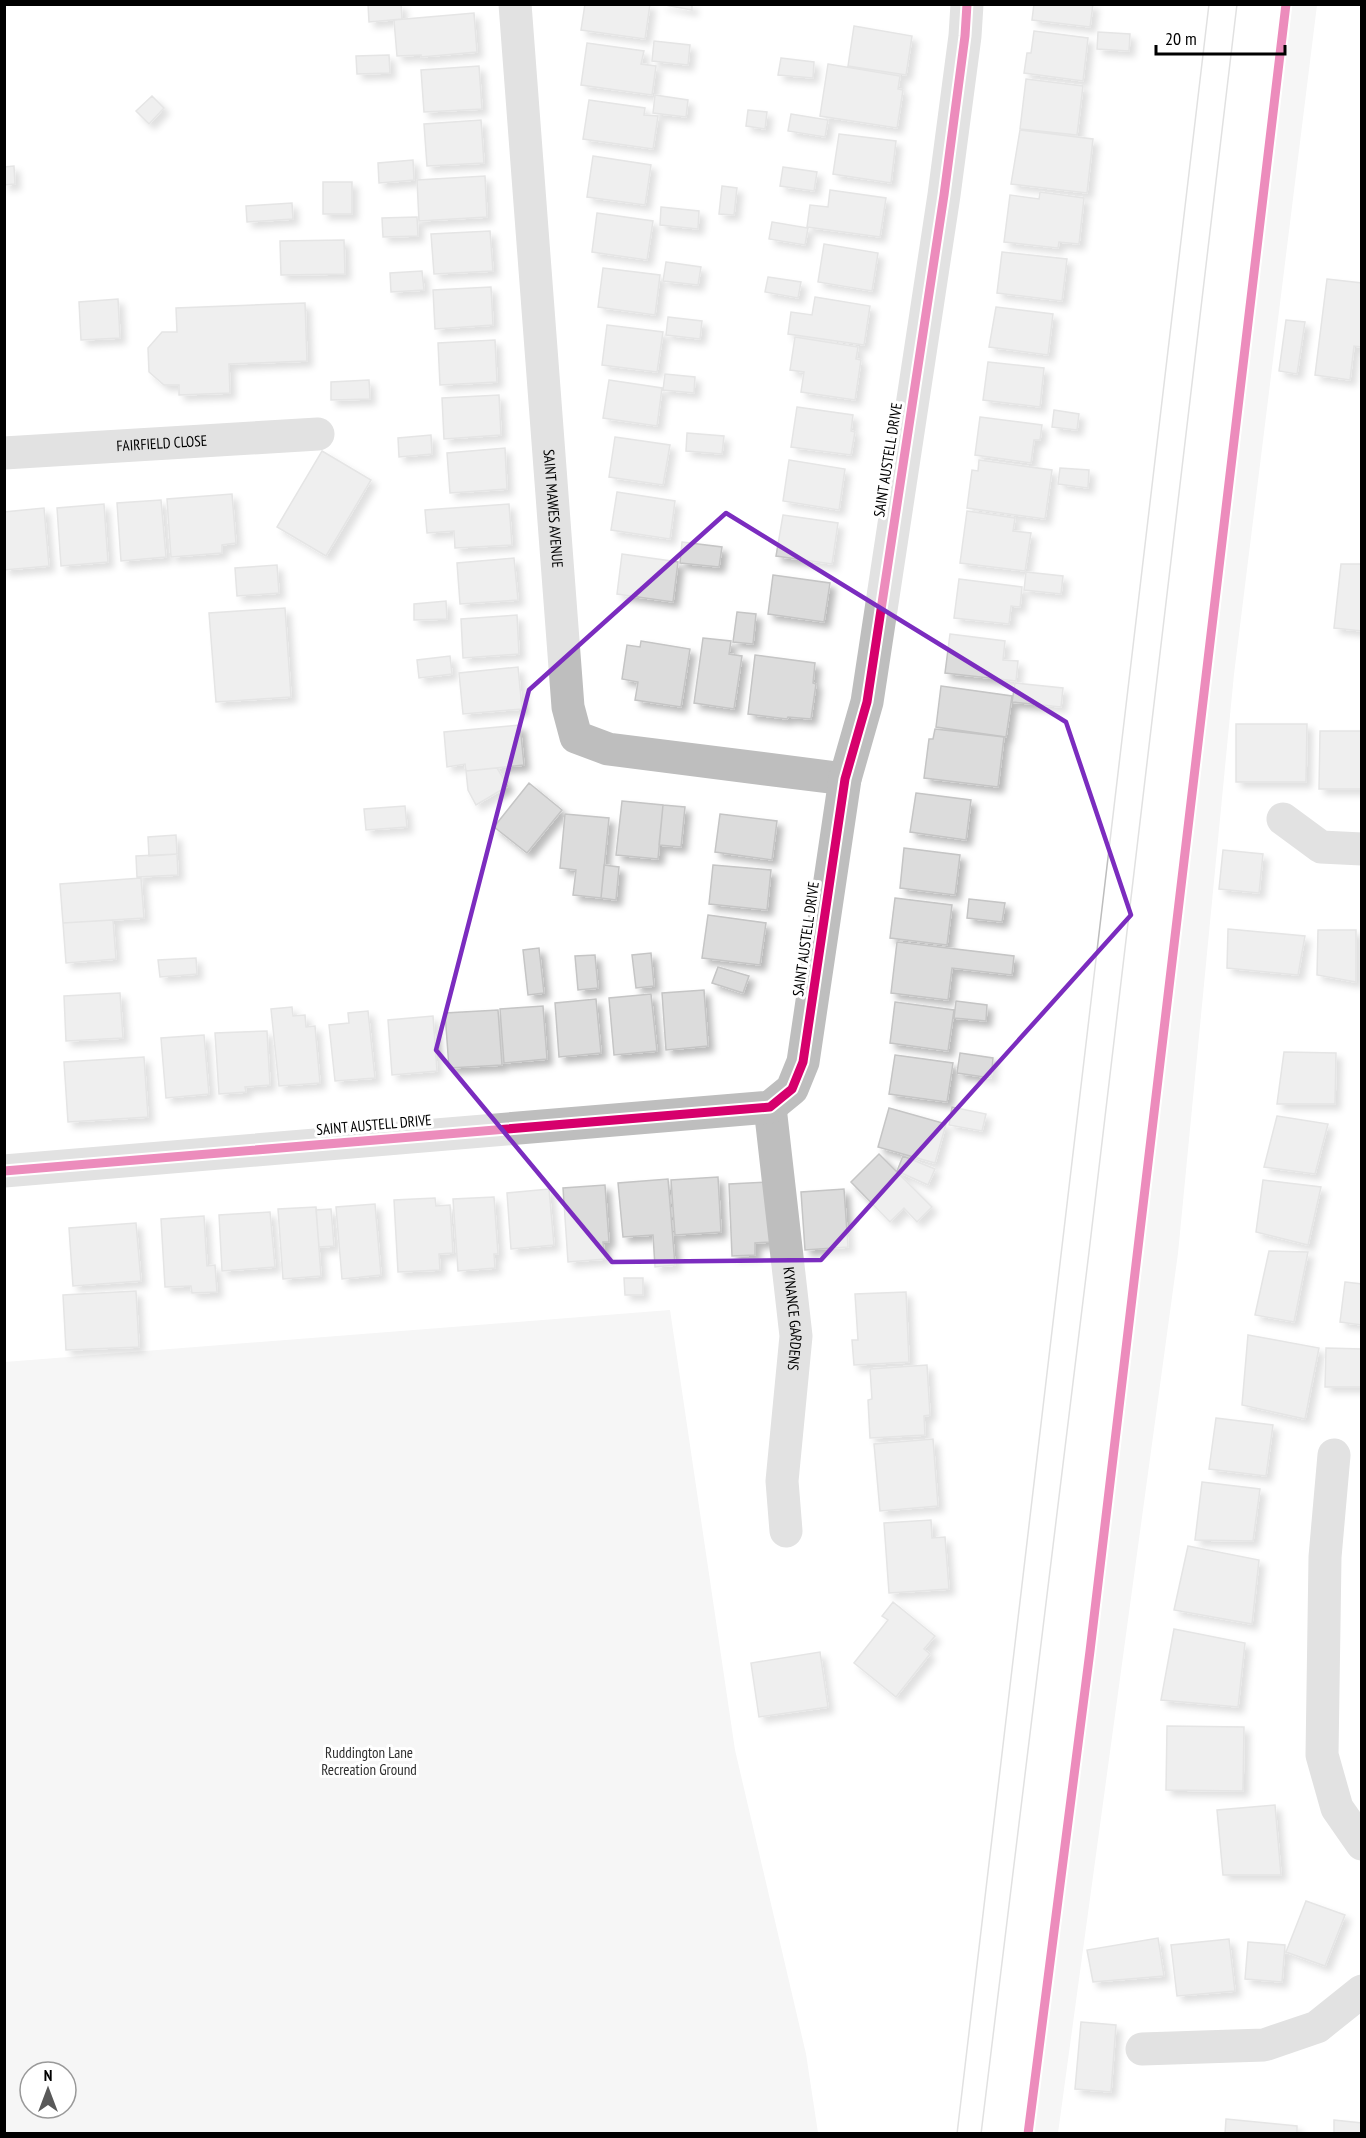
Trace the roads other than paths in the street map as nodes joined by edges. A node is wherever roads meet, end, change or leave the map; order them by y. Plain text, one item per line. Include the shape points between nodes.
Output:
1 (516, 4) edge
2 (967, 4) edge
3 (318, 434) dead end
4 (4, 453) edge
5 (845, 780) junction
6 (1283, 819) dead end
7 (1362, 849) edge
8 (770, 1107) junction
9 (4, 1171) edge
10 (1334, 1455) dead end
11 (786, 1531) dead end
12 (1362, 1844) edge
13 (1362, 1991) edge
14 (1142, 2049) dead end

1 - 5 street, SAINT MAWES AVENUE via 568,707 576,737 608,749
2 - 5 street, SAINT AUSTELL DRIVE via 944,195 867,702
3 - 4 street, FAIRFIELD CLOSE
5 - 8 street, SAINT AUSTELL DRIVE via 803,1062 792,1089
6 - 7 street via 1321,848
8 - 9 street, SAINT AUSTELL DRIVE
8 - 11 street, KYNANCE GARDENS via 796,1336 782,1481
10 - 12 street via 1325,1557 1322,1755 1337,1808
13 - 14 street via 1317,2027 1264,2045

